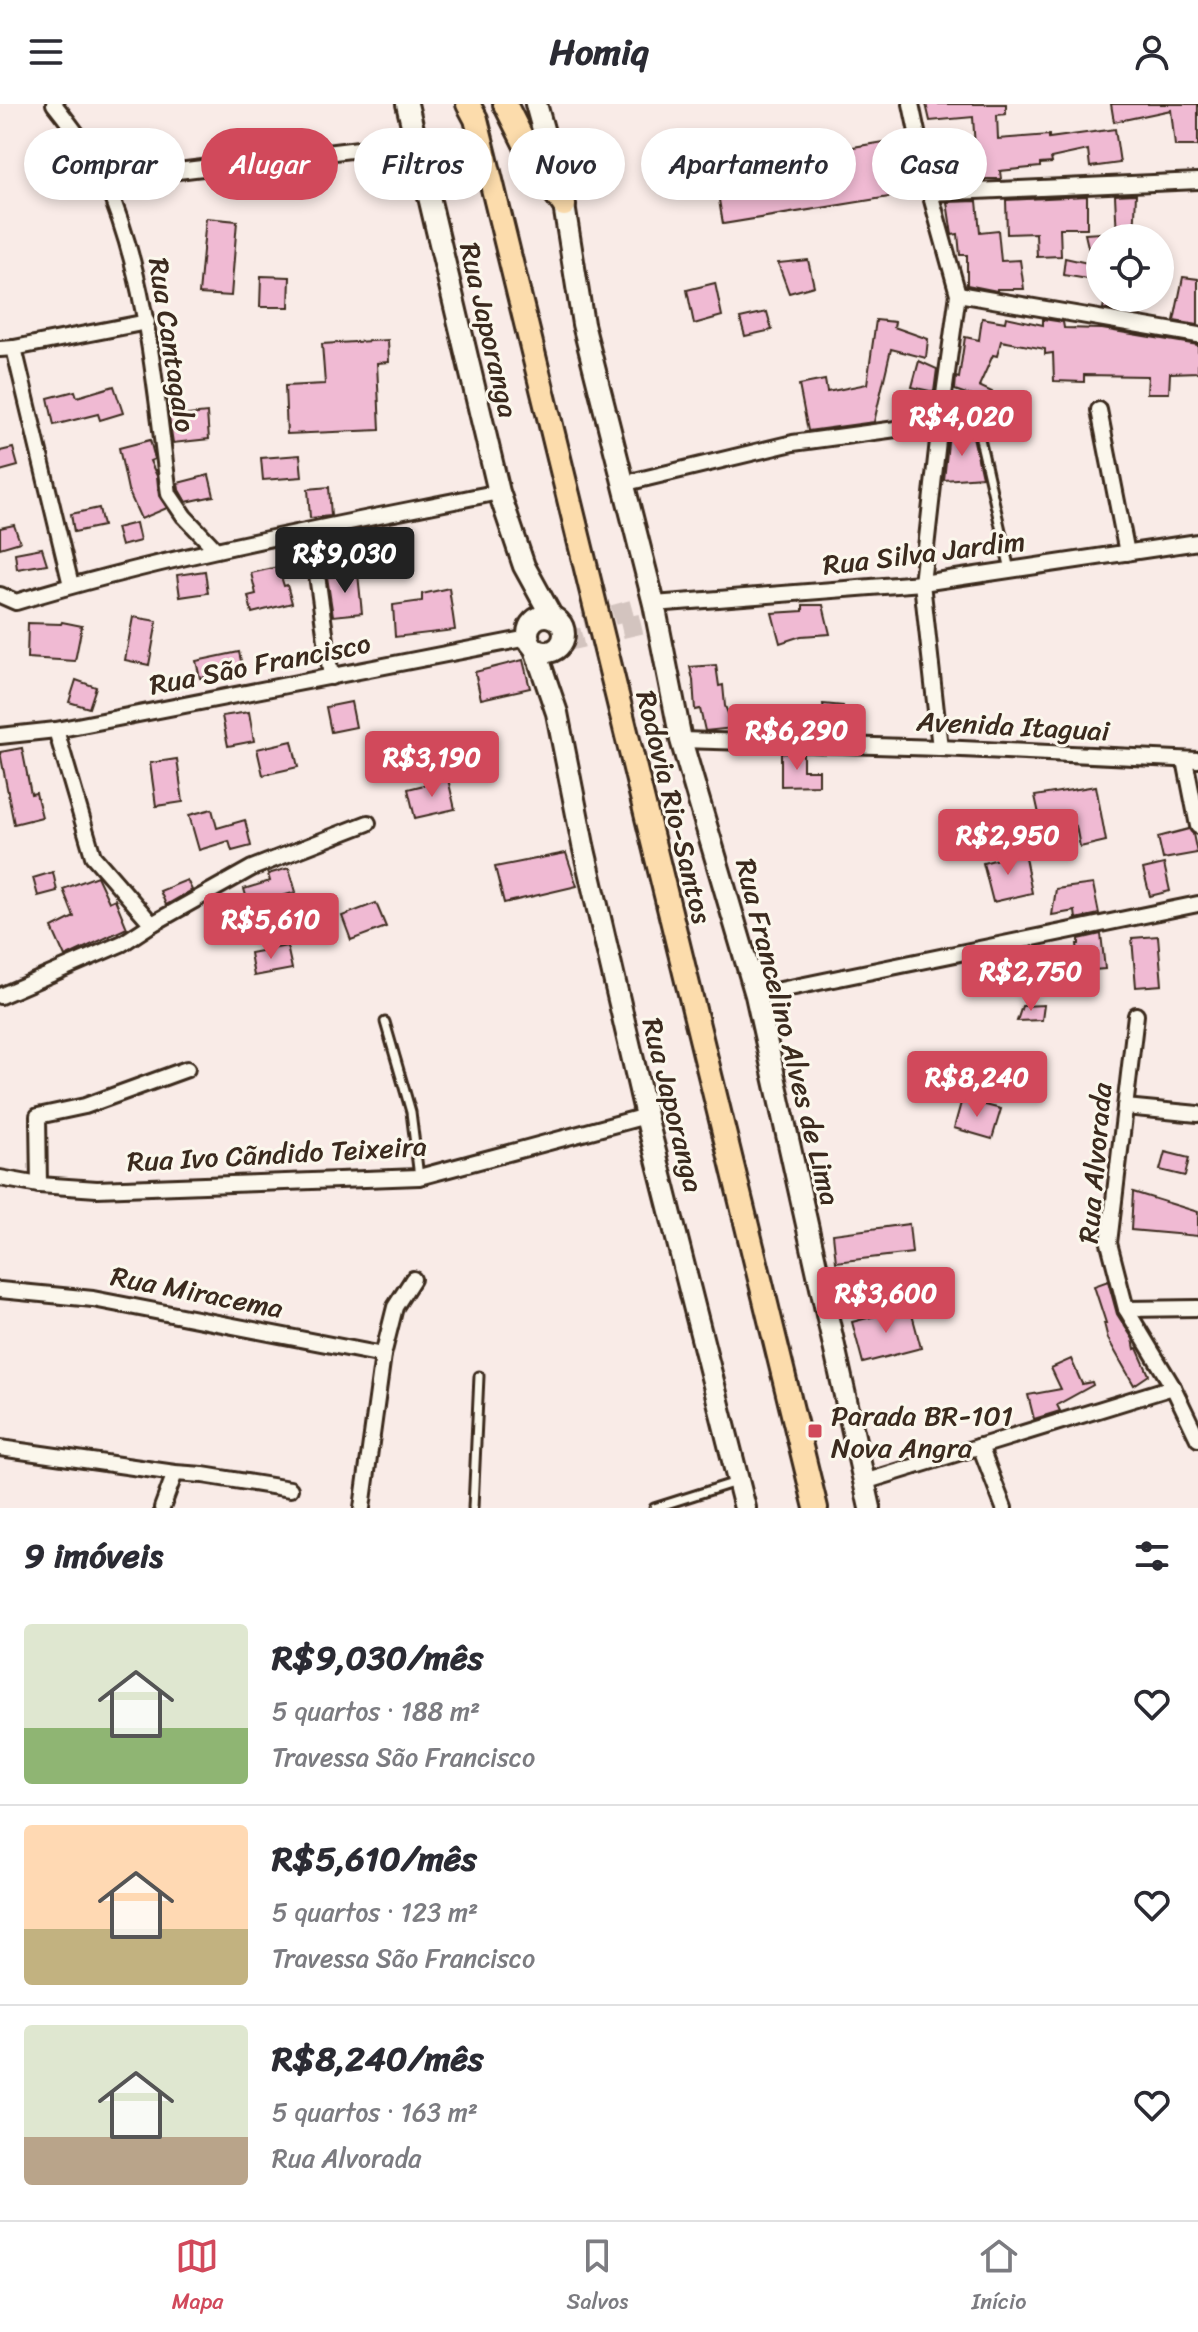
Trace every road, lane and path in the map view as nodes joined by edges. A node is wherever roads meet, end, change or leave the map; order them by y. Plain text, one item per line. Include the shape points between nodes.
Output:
1 (54, 104) edge
2 (407, 104) edge
3 (505, 104) edge
4 (536, 104) edge
5 (911, 104) edge
6 (474, 109) edge
7 (74, 128) edge
8 (413, 128) edge
9 (916, 128) edge
10 (354, 150) edge
11 (185, 170) edge
12 (1198, 181) edge
13 (987, 190) edge
14 (112, 200) edge
15 (430, 200) edge
16 (932, 200) edge
17 (564, 205) junction
18 (958, 294) junction
19 (147, 322) junction
20 (1198, 335) edge
21 (7, 349) edge
22 (1099, 410) dead end
23 (975, 417) dead end
24 (940, 423) junction
25 (622, 484) junction
26 (499, 492) junction
27 (311, 531) junction
28 (1198, 542) edge
29 (216, 550) junction
30 (1127, 553) junction
31 (524, 566) junction
32 (1010, 570) junction
33 (922, 583) junction
34 (71, 585) junction
35 (0, 595) edge
36 (654, 604) junction
37 (552, 617) junction
38 (537, 642) junction
39 (331, 677) junction
40 (56, 730) junction
41 (0, 736) edge
42 (681, 740) junction
43 (940, 748) junction
44 (1192, 760) edge
45 (368, 823) dead end
46 (1198, 826) edge
47 (1198, 904) edge
48 (152, 924) junction
49 (756, 995) junction
50 (0, 996) edge
51 (1136, 1015) dead end
52 (385, 1022) dead end
53 (187, 1069) dead end
54 (1125, 1107) junction
55 (1198, 1114) edge
56 (646, 1116) junction
57 (419, 1177) junction
58 (0, 1178) edge
59 (39, 1185) junction
60 (413, 1279) dead end
61 (0, 1290) edge
62 (1198, 1308) edge
63 (1126, 1309) junction
64 (383, 1355) junction
65 (479, 1376) dead end
66 (1173, 1387) junction
67 (1197, 1433) edge
68 (980, 1446) junction
69 (0, 1448) edge
70 (175, 1473) junction
71 (738, 1481) junction
72 (864, 1482) junction
73 (290, 1489) dead end
74 (162, 1508) edge
75 (362, 1508) edge
76 (473, 1508) edge
77 (654, 1508) edge
78 (745, 1508) edge
79 (816, 1508) edge
80 (870, 1508) edge
81 (1004, 1508) edge

1 - 7 street, Rua Cantagalo
2 - 8 main road, Rua Japoranga
3 - 17 highway via 537,168
4 - 17 main road, Rua Francelino Alves de Lima
5 - 9 street
6 - 79 highway, Rodovia Rio-Santos
10 - 11 street
12 - 13 street
14 - 19 street, Rua Cantagalo via 130,249
15 - 26 main road, Rua Japoranga
16 - 18 street
17 - 25 main road, Rua Francelino Alves de Lima via 583,324
18 - 20 street
18 - 24 street
19 - 21 street
19 - 29 street, Rua Cantagalo via 169,494
21 - 34 street
22 - 30 street
23 - 32 lane
24 - 25 street via 793,443
24 - 33 street
25 - 36 main road, Rua Francelino Alves de Lima
26 - 27 street
26 - 31 main road, Rua Japoranga
27 - 29 street
27 - 39 street
28 - 30 street, Rua Silva Jardim
29 - 34 street
30 - 32 street, Rua Silva Jardim
31 - 37 main road, Rua Japoranga
31 - 38 main road, Rua Japoranga
32 - 33 street, Rua Silva Jardim
33 - 36 street, Rua Silva Jardim
33 - 43 street
34 - 35 street via 16,602
36 - 42 main road, Rua Francelino Alves de Lima
37 - 38 main road via 535,620
37 - 38 main road via 561,623 563,642
38 - 39 street, Rua São Francisco
38 - 56 main road, Rua Japoranga
39 - 40 street, Rua São Francisco
40 - 41 street, Rua São Francisco
40 - 48 street via 93,856
42 - 43 street, Avenida Itaguai
42 - 49 main road, Rua Francelino Alves de Lima
43 - 44 street, Avenida Itaguai
44 - 46 street
45 - 48 street via 252,868
47 - 49 street
48 - 50 street via 123,943
49 - 72 main road, Rua Francelino Alves de Lima
51 - 54 street, Rua Alvorada
52 - 57 lane via 411,1112
53 - 59 street via 85,1106 38,1116
54 - 55 street
54 - 63 street, Rua Alvorada via 1109,1243
56 - 57 street, Rua Ivo Cãndido Teixeira
56 - 71 main road, Rua Japoranga
57 - 59 street, Rua Ivo Cãndido Teixeira via 97,1189
58 - 59 street, Rua Ivo Cãndido Teixeira
60 - 64 street via 395,1307
61 - 64 street, Rua Miracema via 93,1299
62 - 63 street
63 - 66 street, Rua Alvorada
64 - 75 street
65 - 76 lane
66 - 67 street, Rua Alvorada
66 - 68 street
68 - 72 street
68 - 81 street
69 - 70 street
70 - 73 street
70 - 74 street
71 - 77 lane
71 - 78 main road, Rua Japoranga
72 - 80 main road, Rua Francelino Alves de Lima

